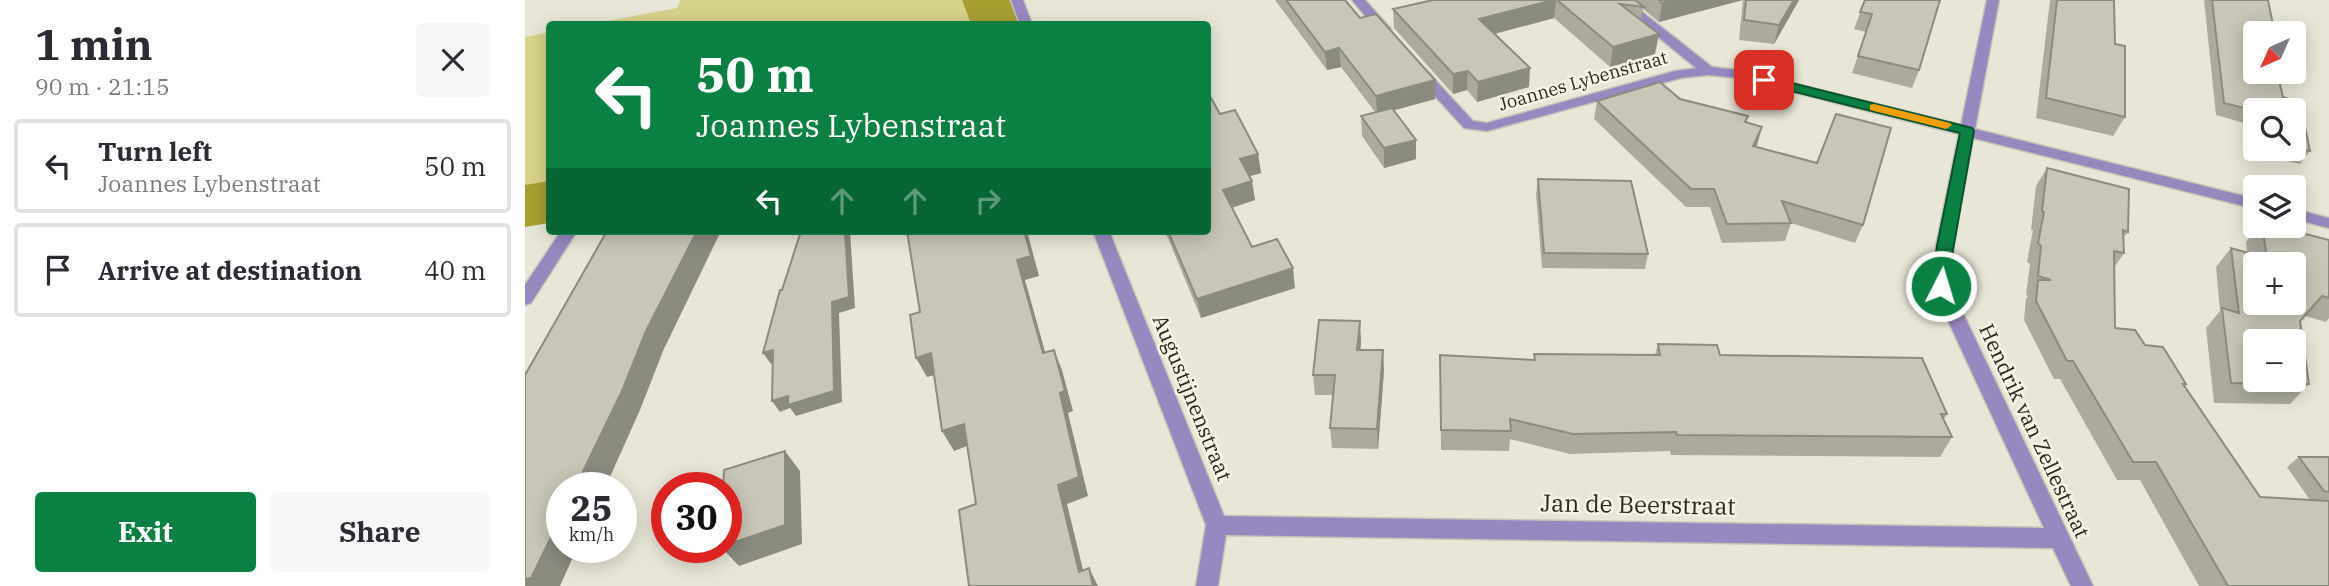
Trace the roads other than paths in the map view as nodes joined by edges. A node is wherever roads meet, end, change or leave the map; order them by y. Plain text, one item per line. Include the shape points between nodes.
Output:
1 (1017, 0) edge
2 (1358, 0) edge
3 (1619, 0) edge
4 (1993, 0) edge
5 (1025, 21) edge
6 (1394, 41) edge
7 (1411, 62) edge
8 (1708, 71) junction
9 (1967, 131) junction
10 (2243, 201) edge
11 (2306, 217) edge
12 (2329, 223) edge
13 (566, 235) edge
14 (1103, 235) edge
15 (525, 299) edge
16 (1217, 525) junction
17 (2059, 538) junction
18 (1207, 586) edge
19 (2082, 586) edge

1 - 5 street
2 - 6 street
3 - 8 street, Joannes Lybenstraat
4 - 9 street, Hendrik van Zellestraat
7 - 8 street, Joannes Lybenstraat via 1469,125 1487,127 1680,74
8 - 9 street, Joannes Lybenstraat via 1738,74
9 - 10 street
9 - 17 street, Hendrik van Zellestraat via 1944,246 1941,286
11 - 12 street
13 - 15 street
14 - 16 street, Augustijnenstraat
16 - 17 street, Jan de Beerstraat
16 - 18 street
17 - 19 street, Hendrik van Zellestraat

